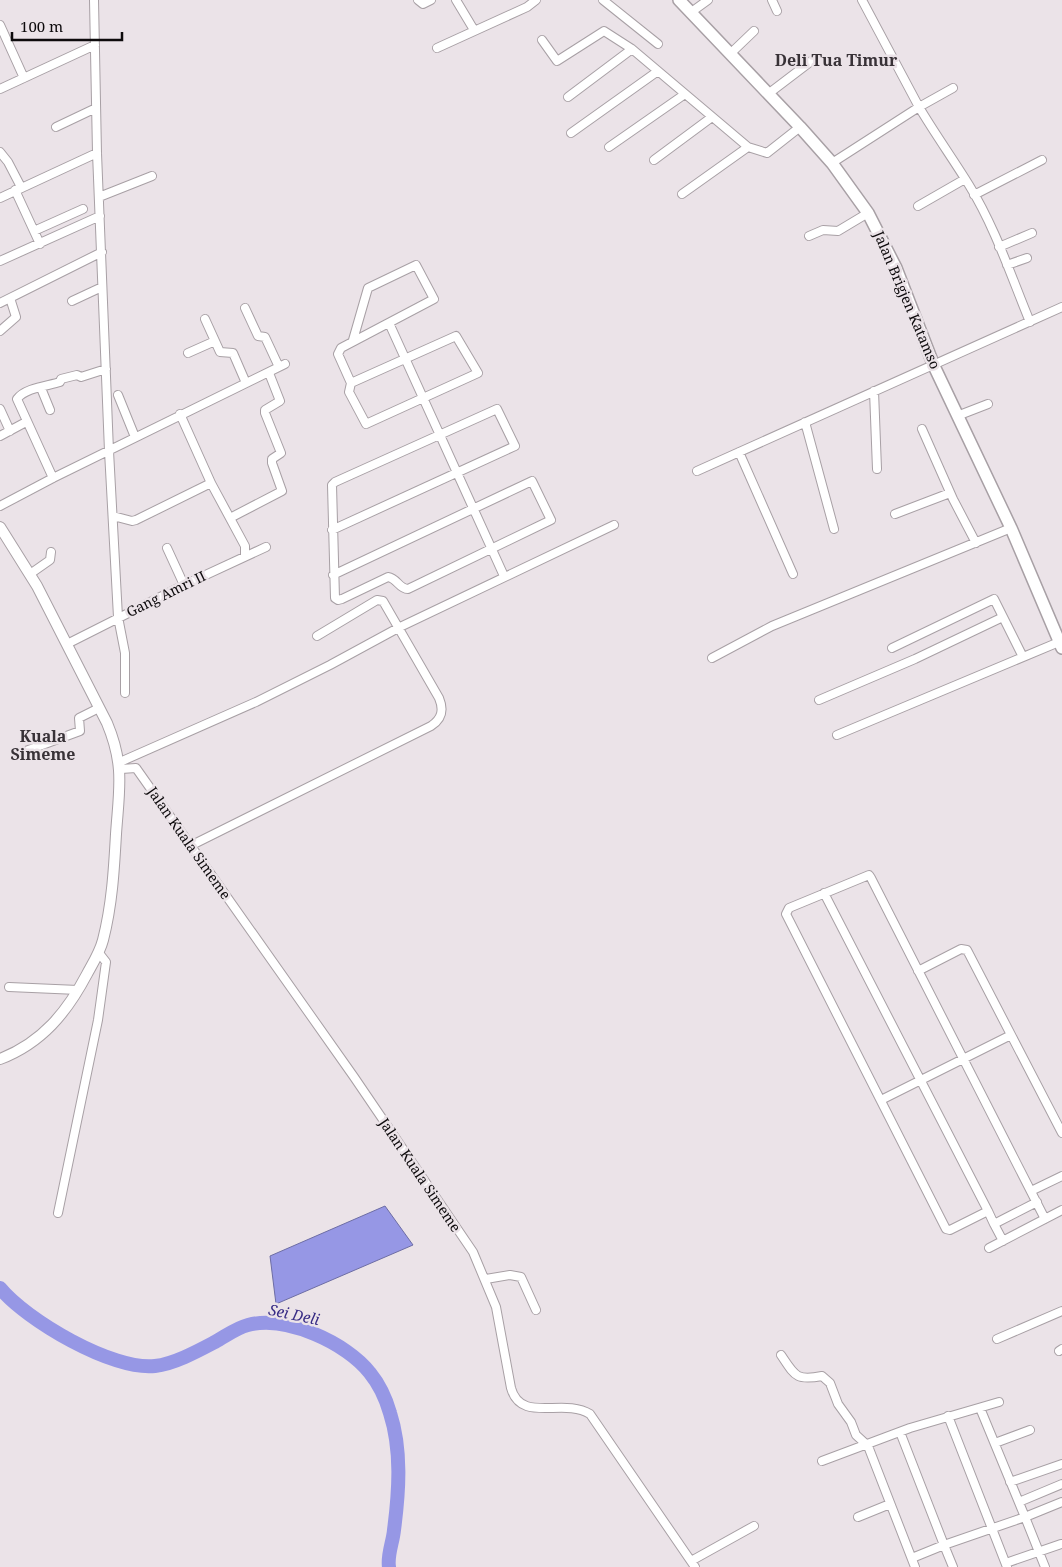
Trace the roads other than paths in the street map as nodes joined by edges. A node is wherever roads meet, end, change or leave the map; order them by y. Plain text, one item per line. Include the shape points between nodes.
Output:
1 (94, 0) edge
2 (418, 0) edge
3 (431, 0) edge
4 (456, 0) edge
5 (536, 0) edge
6 (603, 0) edge
7 (679, 0) edge
8 (708, 0) edge
9 (772, 0) edge
10 (862, 0) edge
11 (777, 11) dead end
12 (690, 12) junction
13 (0, 25) edge
14 (474, 30) junction
15 (754, 31) dead end
16 (542, 40) dead end
17 (658, 44) dead end
18 (94, 45) junction
19 (437, 48) dead end
20 (632, 49) junction
21 (730, 54) junction
22 (814, 59) dead end
23 (658, 71) junction
24 (24, 78) junction
25 (954, 88) dead end
26 (0, 90) edge
27 (685, 94) junction
28 (768, 94) junction
29 (568, 97) dead end
30 (919, 107) junction
31 (96, 108) junction
32 (712, 117) junction
33 (56, 127) dead end
34 (800, 128) junction
35 (571, 133) dead end
36 (609, 147) dead end
37 (748, 147) junction
38 (0, 152) edge
39 (97, 153) junction
40 (654, 160) dead end
41 (1042, 160) dead end
42 (832, 164) junction
43 (152, 176) dead end
44 (965, 179) junction
45 (18, 188) junction
46 (682, 194) dead end
47 (974, 194) junction
48 (99, 197) junction
49 (0, 198) edge
50 (918, 206) dead end
51 (83, 209) dead end
52 (868, 213) junction
53 (100, 216) junction
54 (34, 231) junction
55 (1032, 233) dead end
56 (809, 236) dead end
57 (40, 244) junction
58 (999, 247) junction
59 (102, 252) junction
60 (1027, 258) dead end
61 (0, 261) edge
62 (1007, 265) junction
63 (102, 287) junction
64 (10, 298) junction
65 (72, 301) dead end
66 (0, 303) edge
67 (1062, 307) edge
68 (245, 308) dead end
69 (204, 319) dead end
70 (1030, 322) junction
71 (389, 323) junction
72 (0, 331) edge
73 (353, 340) junction
74 (215, 341) junction
75 (188, 353) dead end
76 (405, 359) junction
77 (934, 366) junction
78 (106, 369) junction
79 (269, 373) junction
80 (246, 383) junction
81 (351, 383) junction
82 (41, 388) junction
83 (874, 391) junction
84 (118, 395) dead end
85 (422, 398) junction
86 (988, 404) dead end
87 (0, 410) edge
88 (50, 410) dead end
89 (180, 414) junction
90 (958, 416) junction
91 (26, 422) junction
92 (805, 422) junction
93 (922, 429) dead end
94 (10, 430) junction
95 (0, 436) edge
96 (439, 436) junction
97 (135, 437) junction
98 (109, 451) junction
99 (739, 452) junction
100 (877, 469) dead end
101 (697, 471) dead end
102 (457, 474) junction
103 (53, 478) junction
104 (211, 483) junction
105 (950, 493) junction
106 (0, 506) edge
107 (475, 510) junction
108 (896, 514) dead end
109 (113, 516) junction
110 (230, 518) junction
111 (614, 525) dead end
112 (0, 527) edge
113 (1011, 528) junction
114 (834, 529) dead end
115 (332, 530) junction
116 (976, 543) junction
117 (266, 547) dead end
118 (167, 548) dead end
119 (493, 550) junction
120 (51, 552) dead end
121 (245, 556) junction
122 (30, 574) junction
123 (793, 574) dead end
124 (333, 575) junction
125 (504, 576) junction
126 (184, 585) junction
127 (118, 617) junction
128 (1003, 617) junction
129 (400, 627) junction
130 (317, 636) dead end
131 (67, 644) junction
132 (1061, 645) edge
133 (892, 648) dead end
134 (1023, 657) junction
135 (712, 658) dead end
136 (125, 693) dead end
137 (819, 700) dead end
138 (98, 708) junction
139 (837, 735) dead end
140 (23, 752) dead end
141 (120, 766) junction
142 (192, 846) junction
143 (824, 892) junction
144 (99, 952) junction
145 (918, 971) junction
146 (9, 988) dead end
147 (78, 990) junction
148 (1011, 1035) junction
149 (0, 1059) edge
150 (964, 1059) junction
151 (922, 1080) junction
152 (881, 1100) junction
153 (1062, 1133) edge
154 (1062, 1176) edge
155 (1031, 1191) junction
156 (1037, 1202) junction
157 (1062, 1210) edge
158 (988, 1211) junction
159 (58, 1213) dead end
160 (1045, 1219) junction
161 (994, 1224) junction
162 (1002, 1241) junction
163 (988, 1248) dead end
164 (486, 1279) junction
165 (536, 1310) dead end
166 (1062, 1311) edge
167 (997, 1339) dead end
168 (781, 1355) dead end
169 (999, 1402) dead end
170 (980, 1408) junction
171 (948, 1416) junction
172 (1030, 1430) dead end
173 (900, 1432) junction
174 (866, 1443) junction
175 (994, 1443) junction
176 (822, 1461) dead end
177 (1062, 1464) edge
178 (1010, 1482) junction
179 (1062, 1484) edge
180 (1019, 1502) junction
181 (1062, 1502) edge
182 (890, 1504) junction
183 (858, 1517) dead end
184 (1025, 1517) junction
185 (754, 1526) dead end
186 (993, 1530) junction
187 (1061, 1544) dead end
188 (944, 1546) junction
189 (1038, 1551) junction
190 (693, 1564) edge
191 (913, 1564) edge
192 (1007, 1565) edge
193 (953, 1567) edge
194 (1045, 1567) edge

1 - 18 street
2 - 3 street via 424,4
4 - 14 street
5 - 14 street
6 - 17 street
7 - 12 main road, Jalan Brigjen Katamso
8 - 12 street
9 - 11 street
10 - 30 street
12 - 21 main road, Jalan Brigjen Katamso
13 - 24 street
14 - 19 street
15 - 21 street
16 - 20 street via 557,61 604,31
18 - 24 street
18 - 31 street
20 - 23 street
20 - 29 street
21 - 28 main road, Jalan Brigjen Katamso
22 - 28 street
23 - 27 street
23 - 35 street
24 - 26 street
25 - 30 street
27 - 32 street
27 - 36 street
28 - 34 main road, Jalan Brigjen Katamso
30 - 42 street
30 - 44 street
31 - 33 street
31 - 39 street
32 - 37 street
32 - 40 street
34 - 37 street via 766,153
34 - 42 main road, Jalan Brigjen Katamso
37 - 46 street
38 - 45 street via 8,162
39 - 45 street
39 - 48 street
41 - 47 street
42 - 52 main road, Jalan Brigjen Katamso
43 - 48 street
44 - 47 street
44 - 50 street
45 - 49 street
45 - 54 street
47 - 58 street
48 - 53 street
51 - 54 street
52 - 56 street via 838,231 823,230
52 - 77 main road, Jalan Brigjen Katamso via 896,268
53 - 57 street
53 - 59 street
54 - 57 street
55 - 58 street
57 - 61 street
58 - 62 street
59 - 63 street
59 - 64 street
60 - 62 street
62 - 70 street
63 - 65 street
63 - 78 street
64 - 66 street
64 - 72 street via 16,317
67 - 70 street
68 - 79 street via 258,336 265,337 282,366
69 - 74 street
70 - 77 street
71 - 73 street
71 - 73 street via 434,299 416,265 368,288
71 - 76 street
73 - 81 street via 338,354
74 - 75 street
74 - 80 street via 222,354 233,353
76 - 81 street
76 - 85 street
76 - 85 street via 456,336 478,373
77 - 83 street
77 - 90 main road, Jalan Brigjen Katamso
78 - 82 street via 61,379
78 - 98 street
79 - 80 street
79 - 110 street via 280,401 265,413 281,453 272,459 272,463 282,491
80 - 89 street
81 - 85 street via 349,392 365,424
82 - 88 street
82 - 91 street via 17,399
83 - 92 street
83 - 100 street
84 - 97 street
85 - 96 street
86 - 90 street
87 - 94 street
89 - 97 street
89 - 104 street
90 - 113 main road, Jalan Brigjen Katamso
91 - 94 street
91 - 103 street
92 - 99 street
92 - 114 street
93 - 105 street
94 - 95 street
96 - 102 street
96 - 102 street via 497,409 515,446
96 - 115 street via 336,482 332,489
97 - 98 street
98 - 103 street
98 - 109 street
99 - 101 street
99 - 123 street
102 - 107 street
102 - 115 street
103 - 106 street
104 - 109 street via 136,520
104 - 110 street
105 - 108 street
105 - 116 street
107 - 119 street
107 - 119 street via 532,481 551,518 549,523
107 - 124 street
109 - 127 street
110 - 121 street via 245,546
111 - 125 street
112 - 122 main road
113 - 116 street
113 - 132 main road, Jalan Brigjen Katamso
115 - 124 street
116 - 135 street via 772,626
117 - 121 street, Gang Amri II
118 - 126 street
119 - 124 street via 408,589 388,578 340,600 335,598
119 - 125 street
120 - 122 street via 50,560
121 - 126 street, Gang Amri II
122 - 131 main road
125 - 129 street
126 - 127 street, Gang Amri II
127 - 131 street, Gang Amri II
127 - 136 street via 125,653
128 - 133 street via 994,599
128 - 134 street
128 - 137 street
129 - 130 street via 380,599
129 - 141 street via 256,702
129 - 142 street via 439,698 443,708 440,718 431,726
131 - 138 main road
132 - 134 street
134 - 139 street
138 - 140 street via 79,718 81,729 78,732
138 - 141 main road via 115,743
141 - 142 street, Jalan Kuala Simeme via 136,768
141 - 144 main road via 114,882
142 - 164 street, Jalan Kuala Simeme via 473,1252
143 - 145 street via 868,874
143 - 151 street
143 - 152 street via 791,906 786,914
144 - 147 main road
144 - 159 street via 106,962 98,1020
145 - 148 street via 965,949
145 - 150 street
146 - 147 street
147 - 149 main road via 68,1007 38,1038
148 - 150 street
148 - 153 street
150 - 151 street
150 - 155 street
151 - 152 street
151 - 158 street
152 - 158 street via 946,1229
154 - 155 street
155 - 156 street
156 - 160 street
156 - 161 street
157 - 160 street
158 - 161 street
160 - 162 street
161 - 162 street
162 - 163 street
164 - 165 street via 510,1275 521,1277
164 - 190 street, Jalan Kuala Simeme via 496,1307 516,1400 524,1407 567,1406 590,1414
166 - 167 street
168 - 174 street via 794,1375 827,1379 856,1435
169 - 170 street
170 - 171 street
170 - 175 street
171 - 173 street
171 - 186 street
172 - 175 street
173 - 174 street
173 - 188 street
174 - 176 street
174 - 182 street
175 - 178 street
177 - 178 street
178 - 180 street
179 - 180 street
180 - 184 street
181 - 184 street
182 - 183 street
182 - 191 street
184 - 186 street
184 - 189 street
185 - 190 street
186 - 188 street
186 - 192 street
187 - 189 street
188 - 191 street
188 - 193 street
189 - 192 street
189 - 194 street

